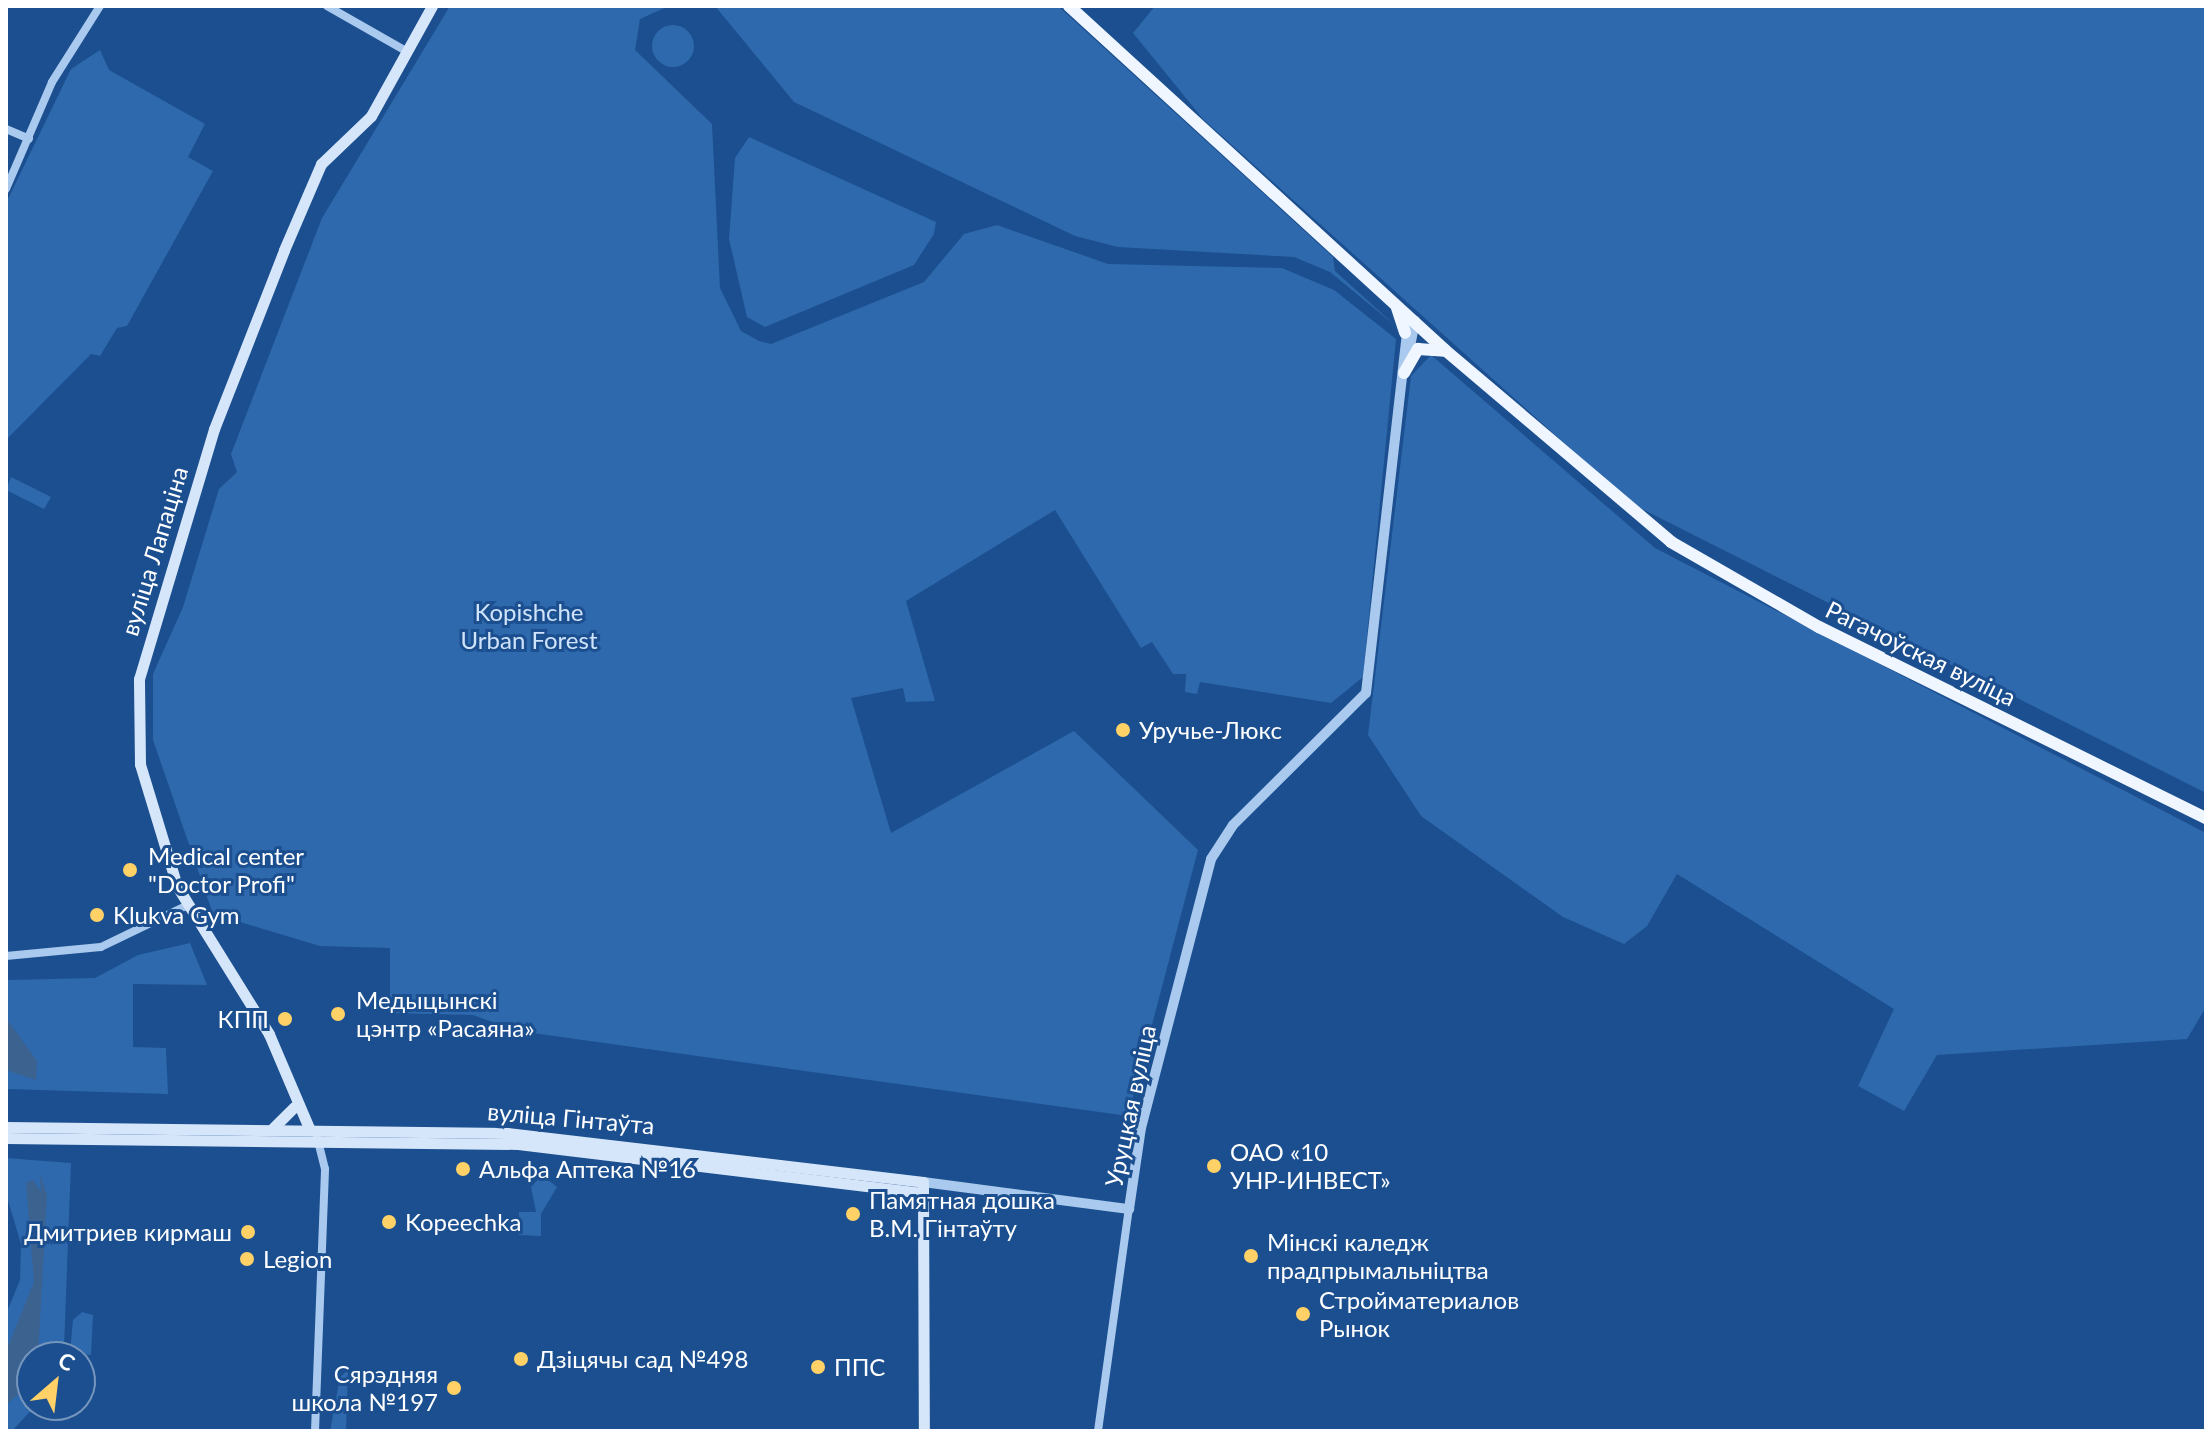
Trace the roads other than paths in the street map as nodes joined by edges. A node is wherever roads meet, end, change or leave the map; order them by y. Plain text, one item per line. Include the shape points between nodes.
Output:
1 (100, 6) edge
2 (327, 6) edge
3 (432, 6) edge
4 (1069, 6) edge
5 (406, 51) junction
6 (6, 129) edge
7 (29, 139) junction
8 (6, 189) edge
9 (1394, 302) junction
10 (1415, 321) junction
11 (1405, 333) junction
12 (1448, 352) junction
13 (1404, 373) junction
14 (1394, 420) junction
15 (2206, 818) edge
16 (186, 906) junction
17 (6, 956) edge
18 (294, 1107) junction
19 (6, 1127) edge
20 (273, 1128) junction
21 (309, 1128) junction
22 (6, 1138) edge
23 (317, 1138) junction
24 (922, 1188) junction
25 (1129, 1209) junction
26 (315, 1431) edge
27 (924, 1431) edge
28 (1098, 1431) edge

1 - 7 street via 52,82
2 - 5 street
3 - 5 main road, вуліца Лапаціна
4 - 9 main road, Рагачоўская вуліца
5 - 16 main road, вуліца Лапаціна via 371,116 321,164 284,250 214,429 139,679 140,764
6 - 7 street
7 - 8 street
9 - 10 main road, Рагачоўская вуліца
9 - 11 main road
10 - 11 street
10 - 12 main road, Рагачоўская вуліца
10 - 13 street
11 - 14 street
12 - 13 main road via 1418,349
12 - 15 main road, Рагачоўская вуліца via 1628,508 1774,603
13 - 14 street
14 - 25 street, Уруцкая вуліца via 1366,693 1220,842 1141,1128
16 - 17 street via 101,947
16 - 18 main road
16 - 21 main road, вуліца Лапаціна via 269,1034
18 - 20 main road
18 - 21 main road
19 - 20 main road, вуліца Гінтаўта
20 - 21 main road, вуліца Гінтаўта
21 - 23 main road
21 - 24 main road, вуліца Гінтаўта via 570,1138
22 - 23 main road, вуліца Гінтаўта
23 - 24 main road, вуліца Гінтаўта via 615,1152
23 - 26 street via 325,1169
24 - 25 street
24 - 27 main road
25 - 28 street, Уруцкая вуліца

